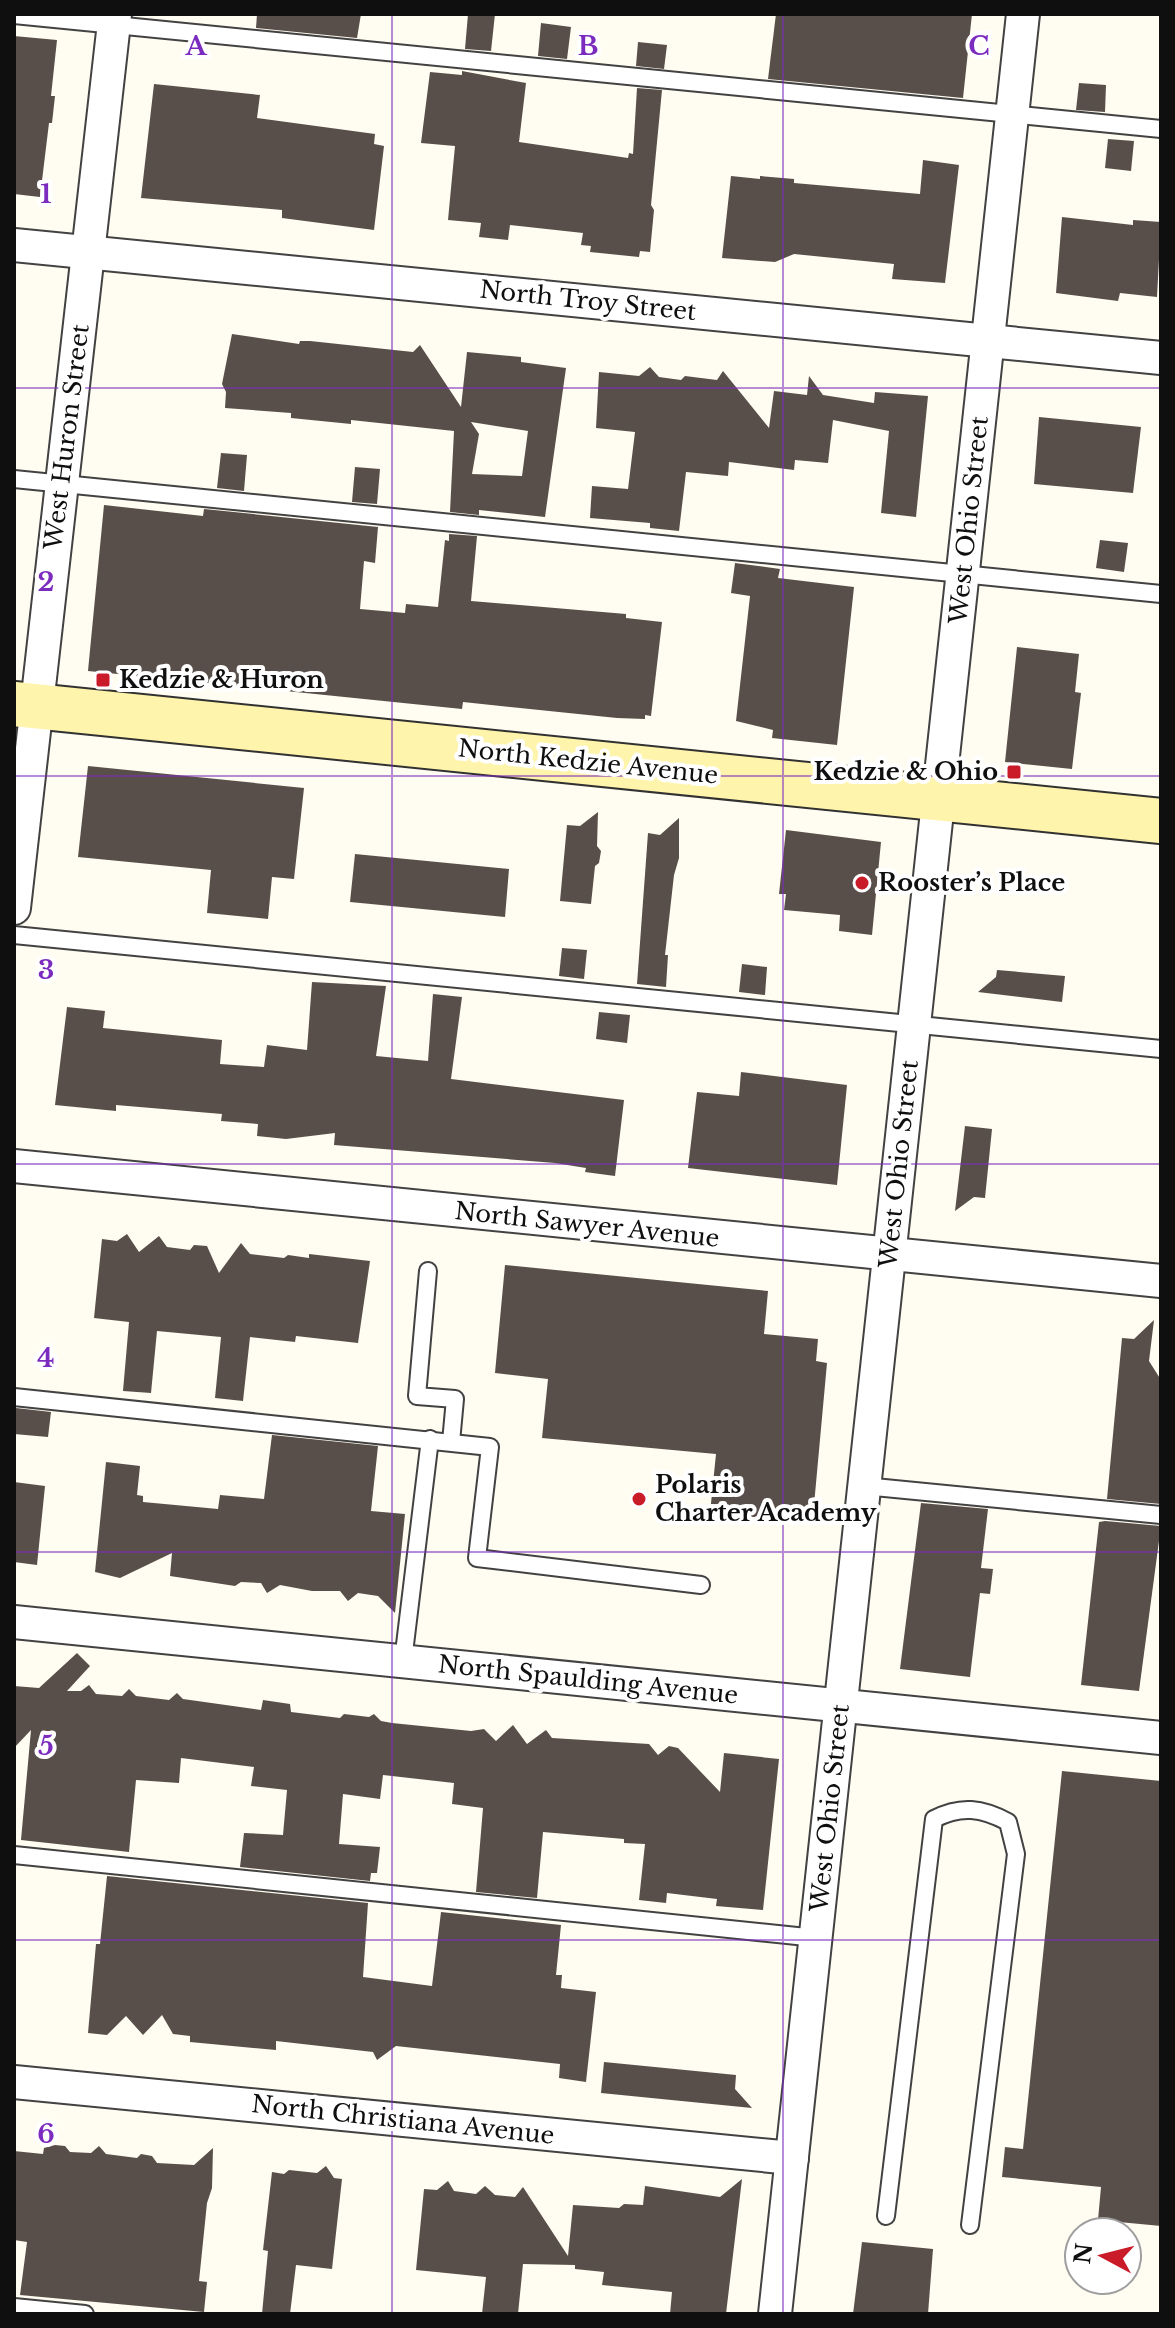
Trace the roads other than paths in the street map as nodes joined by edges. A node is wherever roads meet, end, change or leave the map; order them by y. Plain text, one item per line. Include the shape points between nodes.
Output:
1 (1023, 14) edge
2 (14, 15) edge
3 (114, 20) edge
4 (1012, 114) junction
5 (1161, 129) edge
6 (14, 245) edge
7 (88, 252) junction
8 (988, 340) junction
9 (1161, 358) edge
10 (14, 479) edge
11 (61, 483) junction
12 (963, 574) junction
13 (1161, 594) edge
14 (25, 705) edge
15 (939, 798) junction
16 (1161, 821) edge
17 (14, 908) edge
18 (14, 935) edge
19 (914, 1024) junction
20 (1161, 1049) edge
21 (14, 1166) edge
22 (889, 1256) junction
23 (428, 1271) dead end
24 (1161, 1281) edge
25 (14, 1397) edge
26 (430, 1439) junction
27 (451, 1442) junction
28 (864, 1486) junction
29 (1161, 1515) edge
30 (701, 1585) dead end
31 (14, 1622) edge
32 (403, 1661) junction
33 (841, 1705) junction
34 (1161, 1738) edge
35 (14, 1855) edge
36 (816, 1938) junction
37 (14, 2082) edge
38 (792, 2158) junction
39 (886, 2216) dead end
40 (970, 2225) dead end
41 (14, 2307) edge
42 (85, 2314) edge
43 (775, 2314) edge

1 - 4 street, West Ohio Street
2 - 3 lane
3 - 4 lane
3 - 7 street, West Huron Street
4 - 5 lane
4 - 8 street, West Ohio Street
6 - 7 street, North Troy Street
7 - 8 street, North Troy Street
7 - 11 street, West Huron Street
8 - 9 street, North Troy Street
8 - 12 street, West Ohio Street
10 - 11 lane
11 - 12 lane
11 - 14 street, West Huron Street
12 - 13 lane
12 - 15 street, West Ohio Street
14 - 15 main road, North Kedzie Avenue
14 - 17 street, West Huron Street
15 - 16 main road, North Kedzie Avenue
15 - 19 street, West Ohio Street
18 - 19 lane
19 - 20 lane
19 - 22 street, West Ohio Street
21 - 22 street, North Sawyer Avenue
22 - 24 street, North Sawyer Avenue
22 - 28 street, West Ohio Street
23 - 27 lane via 417,1396 455,1399
25 - 26 lane
26 - 27 lane
26 - 32 lane
27 - 30 lane via 490,1447 477,1558
28 - 29 lane
28 - 33 street, West Ohio Street
31 - 32 street, North Spaulding Avenue
32 - 33 street, North Spaulding Avenue
33 - 34 street, North Spaulding Avenue
33 - 36 street, West Ohio Street
35 - 36 lane
36 - 38 street, West Ohio Street
37 - 38 street, North Christiana Avenue
38 - 43 street, West Ohio Street
39 - 40 lane via 934,1819 954,1808 987,1811 1008,1822 1016,1854
41 - 42 lane

